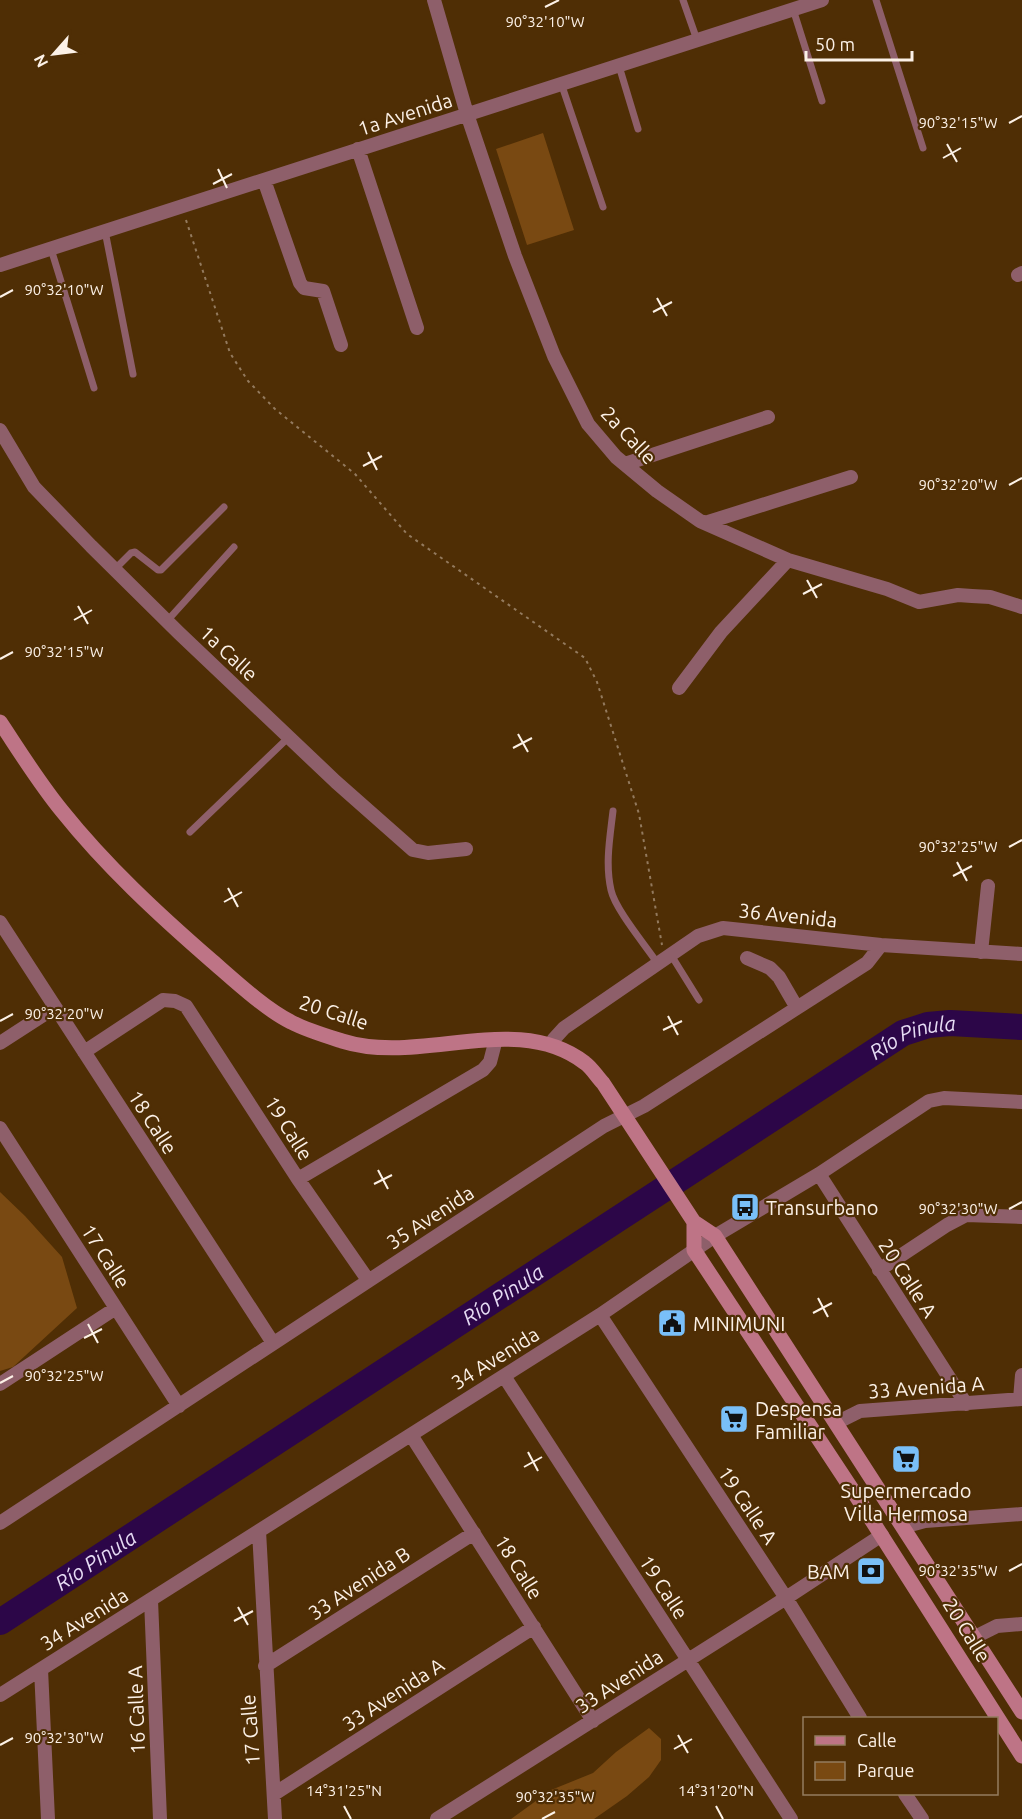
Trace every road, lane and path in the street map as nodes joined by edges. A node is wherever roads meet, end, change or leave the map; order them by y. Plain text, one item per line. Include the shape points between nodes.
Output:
1 (434, 0) edge
2 (683, 0) edge
3 (822, 0) edge
4 (876, 0) edge
5 (793, 9) junction
6 (697, 40) junction
7 (618, 65) junction
8 (561, 83) junction
9 (822, 101) dead end
10 (467, 114) junction
11 (638, 129) dead end
12 (923, 148) dead end
13 (358, 149) junction
14 (264, 180) junction
15 (182, 206) junction
16 (603, 207) dead end
17 (105, 231) junction
18 (51, 249) junction
19 (0, 265) edge
20 (417, 328) dead end
21 (341, 345) dead end
22 (133, 375) dead end
23 (94, 388) dead end
24 (768, 417) dead end
25 (0, 430) edge
26 (625, 465) junction
27 (851, 477) dead end
28 (224, 507) dead end
29 (705, 523) junction
30 (234, 547) dead end
31 (788, 560) junction
32 (115, 569) junction
33 (1022, 607) edge
34 (167, 621) junction
35 (679, 688) dead end
36 (0, 722) edge
37 (289, 737) junction
38 (613, 811) dead end
39 (190, 832) dead end
40 (466, 849) dead end
41 (988, 885) dead end
42 (0, 922) edge
43 (882, 945) junction
44 (981, 952) junction
45 (1022, 954) edge
46 (747, 958) dead end
47 (664, 959) junction
48 (699, 1000) dead end
49 (54, 1008) junction
50 (797, 1008) junction
51 (496, 1039) junction
52 (0, 1043) edge
53 (551, 1045) junction
54 (84, 1052) junction
55 (1022, 1102) edge
56 (624, 1116) junction
57 (0, 1128) edge
58 (819, 1174) junction
59 (298, 1179) junction
60 (1022, 1217) edge
61 (694, 1222) junction
62 (716, 1236) junction
63 (694, 1250) junction
64 (879, 1270) junction
65 (368, 1280) junction
66 (116, 1308) junction
67 (600, 1315) junction
68 (273, 1343) junction
69 (1022, 1375) edge
70 (504, 1376) junction
71 (0, 1384) edge
72 (1021, 1399) edge
73 (966, 1404) junction
74 (179, 1406) junction
75 (836, 1423) junction
76 (411, 1435) junction
77 (855, 1494) junction
78 (1022, 1514) edge
79 (0, 1523) edge
80 (903, 1527) junction
81 (259, 1531) junction
82 (474, 1533) junction
83 (882, 1535) junction
84 (786, 1598) junction
85 (151, 1600) junction
86 (1022, 1624) edge
87 (534, 1627) junction
88 (973, 1638) junction
89 (689, 1659) junction
90 (265, 1666) junction
91 (41, 1670) junction
92 (0, 1695) edge
93 (1022, 1712) edge
94 (859, 1717) edge
95 (997, 1717) edge
96 (998, 1718) edge
97 (593, 1721) junction
98 (1022, 1756) edge
99 (274, 1794) junction
100 (906, 1795) edge
101 (48, 1819) edge
102 (160, 1819) edge
103 (275, 1819) edge
104 (437, 1819) edge
105 (791, 1819) edge
106 (922, 1819) edge

1 - 10 street, 2a Calle
2 - 6 lane
3 - 5 street, 1a Avenida
4 - 12 lane
5 - 6 street, 1a Avenida
5 - 9 lane
6 - 7 street, 1a Avenida
7 - 8 street, 1a Avenida
7 - 11 lane
8 - 10 street, 1a Avenida
8 - 16 lane
10 - 13 street, 1a Avenida
10 - 26 street, 2a Calle via 554,356 588,424
13 - 14 street, 1a Avenida
13 - 20 street
14 - 15 street, 1a Avenida
14 - 21 street via 300,283 304,288 323,291
15 - 17 street, 1a Avenida
15 - 47 path via 230,353 248,381 275,409 355,474 408,534 585,658 597,682 639,814
17 - 18 street, 1a Avenida
17 - 22 lane
18 - 19 street, 1a Avenida
18 - 23 lane
24 - 26 street
25 - 32 street, 1a Calle via 34,487
26 - 29 street, 2a Calle
27 - 29 street
28 - 32 lane via 161,570 135,552
29 - 31 street, 2a Calle
30 - 34 lane
31 - 33 street, 2a Calle via 919,602 958,595 990,597
31 - 35 street via 721,632
32 - 34 street, 1a Calle
34 - 37 street, 1a Calle
36 - 51 main road, 20 Calle via 61,810 113,869 242,988 291,1023 344,1042 374,1046 410,1048
37 - 39 lane
37 - 40 street, 1a Calle via 413,850 428,853
38 - 47 lane via 608,853 611,891 620,909
41 - 44 street
42 - 49 street, 18 Calle
43 - 44 street, 36 Avenida
43 - 47 street, 36 Avenida via 723,928 698,936
43 - 50 street, 35 Avenida via 867,963
44 - 45 street, 36 Avenida
46 - 50 street via 770,968 779,977
47 - 48 lane
47 - 53 street, 36 Avenida via 564,1028
49 - 52 street
49 - 54 street, 18 Calle
50 - 56 street, 35 Avenida
51 - 53 main road, 20 Calle
51 - 59 street via 490,1062 483,1070
53 - 56 main road, 20 Calle via 587,1064
54 - 59 street, 19 Calle via 163,1000 175,1001 191,1010
54 - 68 street, 18 Calle
55 - 58 street, 34 Avenida via 944,1098 928,1101
56 - 61 main road, 20 Calle
56 - 65 street, 35 Avenida
57 - 66 street, 17 Calle
58 - 62 street, 34 Avenida
58 - 64 street, 20 Calle A
59 - 65 street, 19 Calle
60 - 64 street via 966,1215
61 - 62 main road, 20 Calle
61 - 63 main road
62 - 63 street, 34 Avenida
62 - 75 main road, 20 Calle
63 - 67 street, 34 Avenida
63 - 77 main road, 20 Calle
64 - 73 street, 20 Calle A
65 - 68 street, 35 Avenida
66 - 71 street
66 - 74 street, 17 Calle
67 - 70 street, 34 Avenida
67 - 84 street, 19 Calle A
68 - 74 street, 35 Avenida
69 - 72 street
70 - 76 street, 34 Avenida
70 - 89 street, 19 Calle
72 - 73 street, 33 Avenida A
73 - 75 street, 33 Avenida A via 860,1411
74 - 79 street, 35 Avenida
75 - 80 main road, 20 Calle
76 - 81 street, 34 Avenida
76 - 82 street, 18 Calle
77 - 80 main road via 890,1529
77 - 83 main road, 20 Calle
78 - 80 street via 925,1521
80 - 88 main road, 20 Calle
81 - 85 street, 34 Avenida
81 - 90 street, 17 Calle
82 - 87 street, 18 Calle
82 - 90 street, 33 Avenida B
83 - 84 street, 33 Avenida
83 - 95 main road, 20 Calle
84 - 89 street, 33 Avenida
84 - 94 street, 19 Calle A
85 - 91 street, 34 Avenida
85 - 102 street, 16 Calle A
86 - 88 street via 997,1626
87 - 97 street, 18 Calle
87 - 99 street, 33 Avenida A
88 - 93 main road, 20 Calle
89 - 97 street, 33 Avenida
89 - 105 street, 19 Calle
90 - 99 street, 17 Calle
91 - 92 street, 34 Avenida
91 - 101 street
96 - 98 main road, 20 Calle
97 - 104 street, 33 Avenida
99 - 103 street, 17 Calle
100 - 106 street

